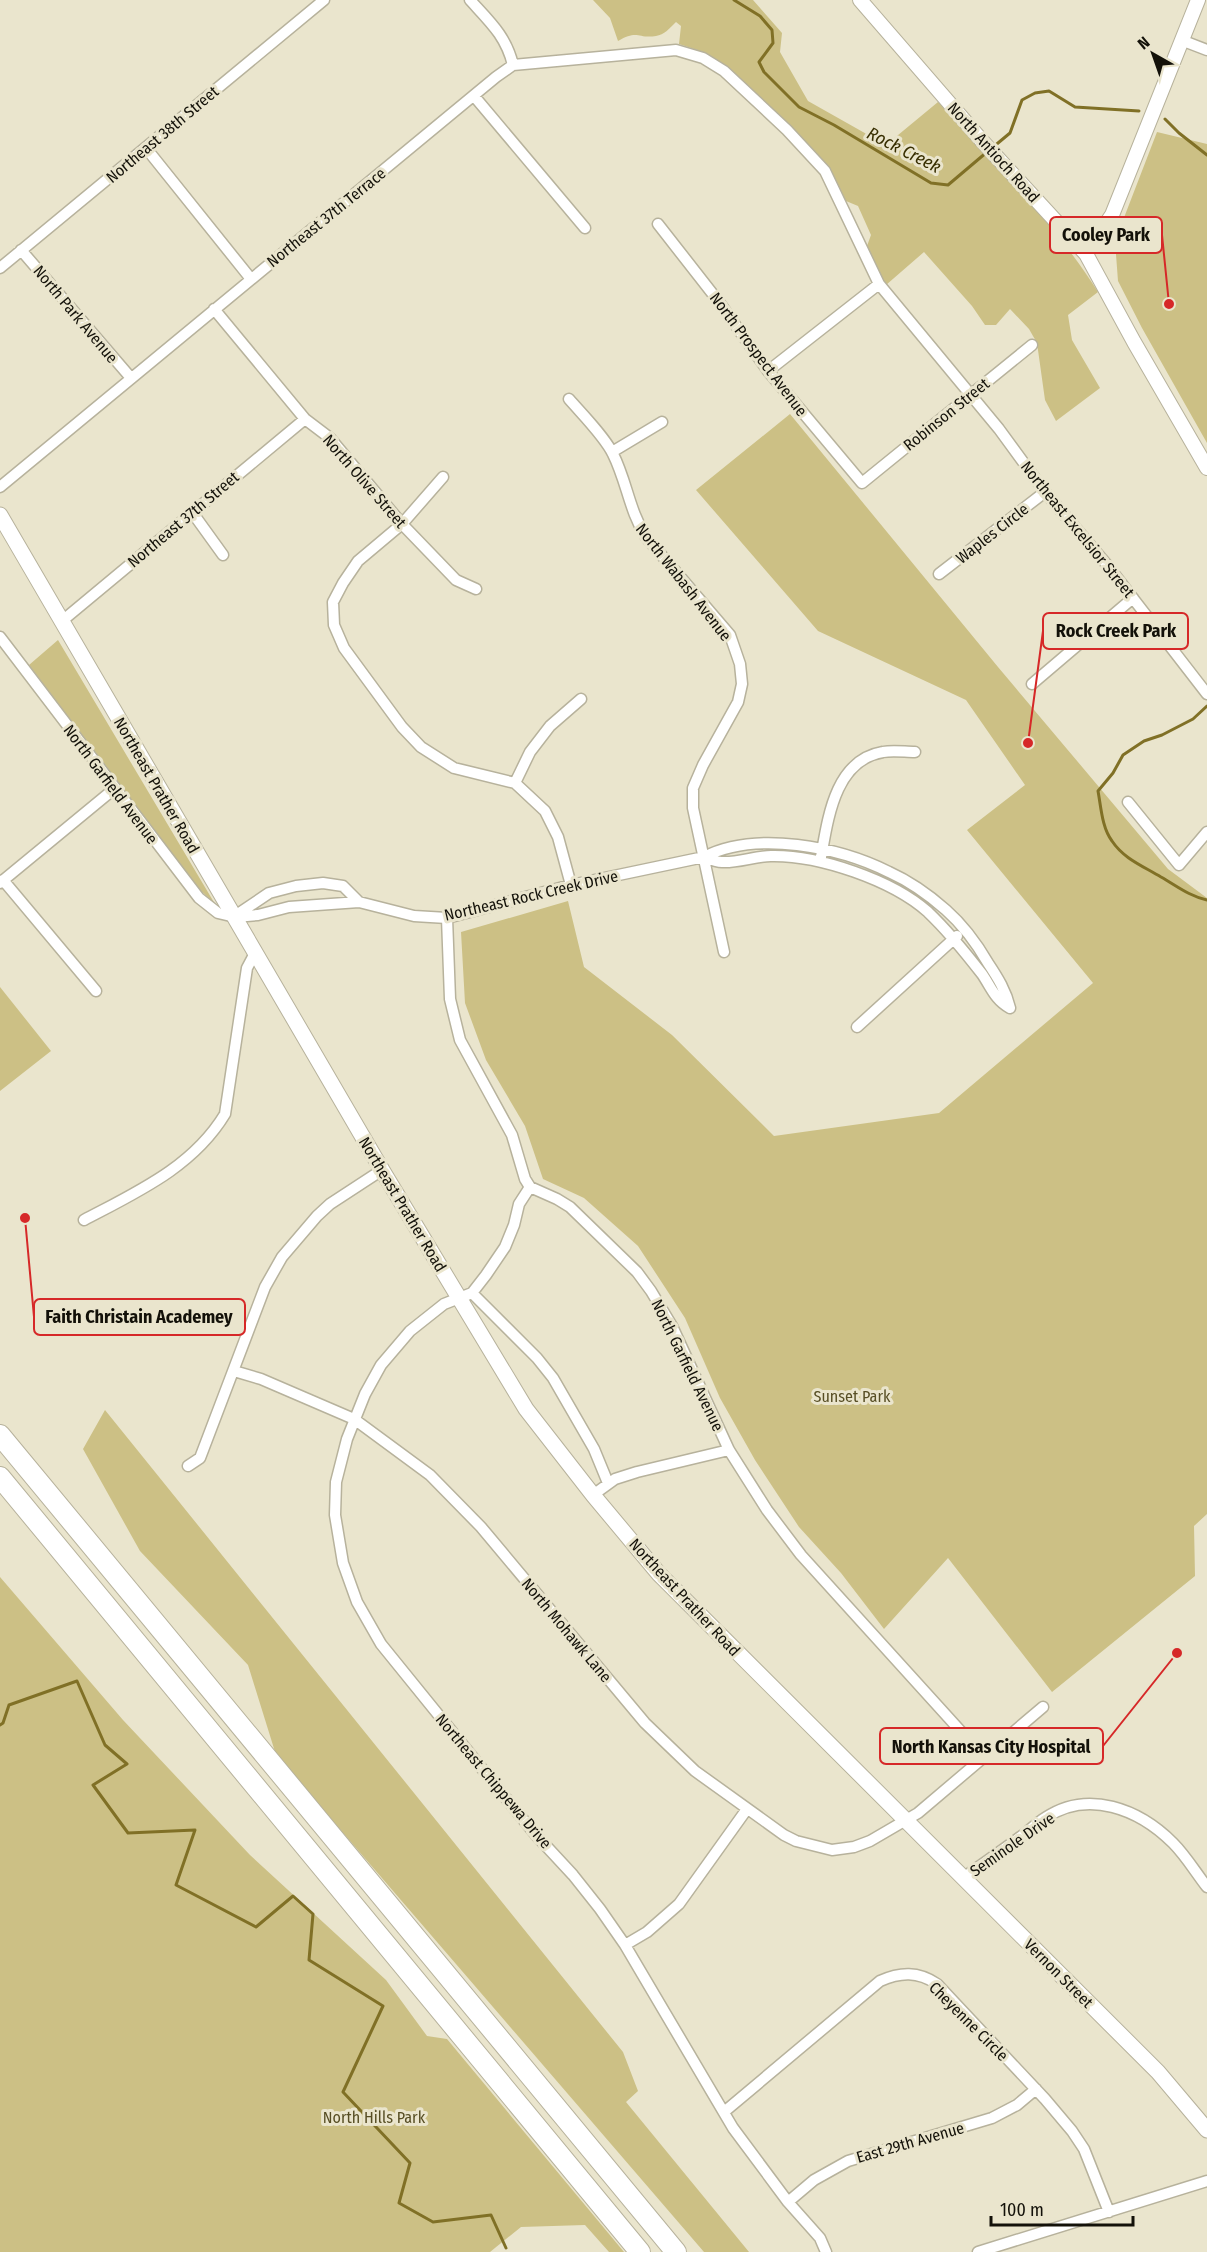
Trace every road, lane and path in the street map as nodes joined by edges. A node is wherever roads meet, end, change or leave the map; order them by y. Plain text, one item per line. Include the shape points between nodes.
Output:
1 (324, 0) edge
2 (470, 0) edge
3 (861, 0) edge
4 (1198, 0) edge
5 (1181, 40) junction
6 (1207, 50) edge
7 (513, 66) junction
8 (474, 96) junction
9 (146, 148) junction
10 (658, 224) dead end
11 (585, 228) dead end
12 (21, 250) junction
13 (1086, 254) junction
14 (0, 268) edge
15 (251, 279) junction
16 (879, 284) junction
17 (214, 309) junction
18 (1032, 345) dead end
19 (768, 371) junction
20 (130, 378) junction
21 (970, 393) junction
22 (569, 399) dead end
23 (305, 419) junction
24 (662, 422) dead end
25 (612, 452) junction
26 (1207, 468) edge
27 (443, 477) dead end
28 (862, 483) joint
29 (0, 487) edge
30 (1045, 492) junction
31 (192, 512) junction
32 (0, 515) edge
33 (402, 524) junction
34 (223, 555) dead end
35 (939, 574) dead end
36 (476, 589) dead end
37 (1133, 598) junction
38 (62, 621) junction
39 (0, 637) edge
40 (1032, 684) dead end
41 (1207, 694) edge
42 (581, 699) dead end
43 (915, 752) dead end
44 (516, 783) junction
45 (114, 789) junction
46 (1128, 802) dead end
47 (1207, 832) edge
48 (822, 850) junction
49 (704, 857) junction
50 (820, 863) junction
51 (2, 882) edge
52 (572, 885) junction
53 (359, 902) junction
54 (234, 916) junction
55 (447, 918) junction
56 (964, 929) junction
57 (953, 939) junction
58 (724, 952) dead end
59 (255, 953) junction
60 (96, 991) dead end
61 (857, 1027) dead end
62 (382, 1170) junction
63 (530, 1187) junction
64 (84, 1220) dead end
65 (465, 1295) junction
66 (234, 1371) junction
67 (354, 1419) junction
68 (0, 1435) edge
69 (729, 1450) junction
70 (188, 1466) dead end
71 (0, 1477) edge
72 (608, 1483) junction
73 (593, 1495) junction
74 (1043, 1707) dead end
75 (985, 1758) junction
76 (747, 1809) junction
77 (905, 1820) junction
78 (963, 1878) junction
79 (1207, 1887) edge
80 (625, 1945) junction
81 (1036, 2089) junction
82 (724, 2112) junction
83 (1207, 2130) edge
84 (1207, 2181) edge
85 (788, 2202) junction
86 (1109, 2212) junction
87 (640, 2252) edge
88 (676, 2252) edge
89 (826, 2252) edge
90 (978, 2252) edge

1 - 9 street, Northeast 38th Street
2 - 7 street via 504,38
3 - 13 street, North Antioch Road
4 - 5 street
5 - 6 street
5 - 13 street via 1112,215
7 - 8 street, Northeast 37th Terrace
7 - 16 street, Northeast Excelsior Street via 676,50 695,54 724,71 825,171
8 - 11 street
8 - 15 street, Northeast 37th Terrace
9 - 12 street, Northeast 38th Street
9 - 15 street
10 - 19 street, North Prospect Avenue
12 - 14 street, Northeast 38th Street
12 - 20 street, North Park Avenue
13 - 26 street, North Antioch Road
15 - 17 street, Northeast 37th Terrace
16 - 19 street
16 - 21 street, Northeast Excelsior Street
17 - 20 street, Northeast 37th Terrace
17 - 23 street, North Olive Street
18 - 21 street, Robinson Street
19 - 28 street, North Prospect Avenue
20 - 29 street, Northeast 37th Terrace
21 - 28 street, Robinson Street
21 - 30 street, Northeast Excelsior Street
22 - 25 street, North Wabash Avenue
23 - 31 street, Northeast 37th Street
23 - 33 street, North Olive Street via 330,438
24 - 25 street
25 - 49 street, North Wabash Avenue via 635,520 730,635 740,664 742,684 738,702 693,788 693,808
27 - 33 street
30 - 35 street, Waples Circle
30 - 37 street, Northeast Excelsior Street
31 - 34 street
31 - 38 street, Northeast 37th Street
32 - 38 main road, Northeast Prather Road
33 - 36 street, North Olive Street via 456,580
33 - 44 street via 358,561 333,602 334,625 344,648 402,728 421,747 454,768
37 - 40 street
37 - 41 street, Northeast Excelsior Street
38 - 54 main road, Northeast Prather Road
39 - 45 street, North Garfield Avenue
42 - 44 street via 550,726 530,752
43 - 48 street via 882,752 862,760 848,772 837,789
44 - 52 street via 544,811 558,837
45 - 51 street
45 - 54 street, North Garfield Avenue via 199,898 218,913
46 - 47 street via 1179,865
48 - 49 street, Northeast Rock Creek Drive via 783,843 717,850
48 - 50 street
48 - 56 street, Northeast Rock Creek Drive via 889,872 920,890
49 - 50 street, Northeast Rock Creek Drive via 722,862 791,856
49 - 52 street, Northeast Rock Creek Drive
49 - 58 street, North Wabash Avenue
50 - 57 street, Northeast Rock Creek Drive via 896,890 926,911
51 - 60 street
52 - 55 street, Northeast Rock Creek Drive
53 - 54 street, Northeast Rock Creek Drive
53 - 54 street, Northeast Rock Creek Drive via 343,886 296,886 269,893
53 - 55 street, Northeast Rock Creek Drive
54 - 59 main road, Northeast Prather Road
55 - 63 street via 450,999 460,1040 512,1135
56 - 57 street
56 - 57 street, Northeast Rock Creek Drive via 1006,992 1010,1008 999,1002 986,979
57 - 61 street
59 - 62 main road, Northeast Prather Road
59 - 64 street via 247,968 225,1114 214,1133 157,1181
62 - 65 main road, Northeast Prather Road
62 - 66 street via 316,1216 282,1257 265,1287
63 - 65 street via 519,1204 501,1254
63 - 69 street, North Garfield Avenue via 570,1207 637,1272 672,1326
65 - 67 street, Northeast Chippewa Drive via 423,1319 393,1350 370,1384
65 - 72 street via 537,1358 553,1378 594,1449
65 - 73 main road, Northeast Prather Road via 526,1409
66 - 67 street, North Mohawk Lane
66 - 70 street via 200,1458
67 - 76 street, North Mohawk Lane via 430,1475 481,1527 645,1723 695,1770
67 - 80 street, Northeast Chippewa Drive via 336,1482 335,1515 343,1563 357,1602 381,1644 535,1834 573,1875
68 - 88 highway
69 - 72 street
69 - 75 street, North Garfield Avenue via 767,1510 825,1584
71 - 87 highway
72 - 73 street
73 - 77 main road, Northeast Prather Road via 659,1574
74 - 75 street, North Mohawk Lane
75 - 77 street, North Mohawk Lane
76 - 77 street, North Mohawk Lane via 796,1841 832,1850 870,1841
76 - 80 street via 679,1904
77 - 78 main road, Vernon Street
78 - 79 street, Seminole Drive via 1045,1818 1070,1807 1097,1804 1125,1811 1156,1829 1174,1844
78 - 83 main road, Vernon Street via 1158,2072
80 - 82 street, Northeast Chippewa Drive
81 - 82 street, Cheyenne Circle via 937,1984 921,1976 903,1974 880,1982
81 - 85 street, East 29th Avenue via 992,2118 848,2161 814,2180
81 - 86 street, Cheyenne Circle via 1084,2149
82 - 85 street, Northeast Chippewa Drive
84 - 86 street
85 - 89 street, Northeast Chippewa Drive via 820,2238
86 - 90 street

